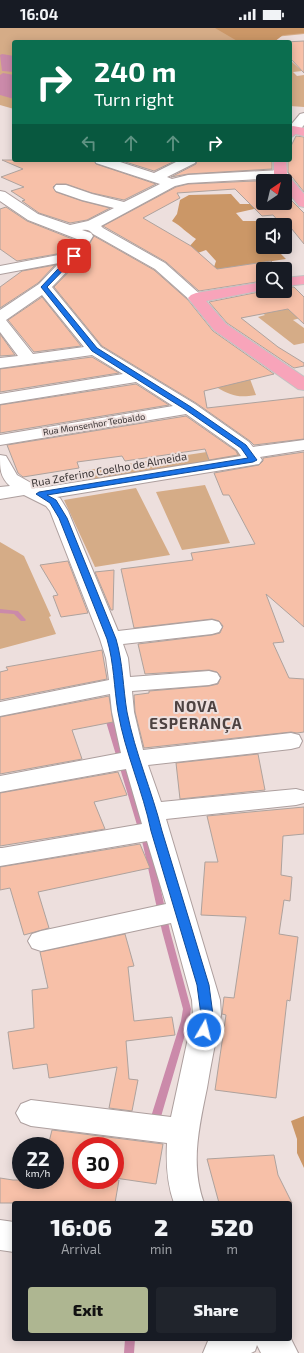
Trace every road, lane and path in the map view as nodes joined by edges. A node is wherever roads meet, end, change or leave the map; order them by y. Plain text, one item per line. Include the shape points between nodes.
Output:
1 (304, 117) edge
2 (296, 132) edge
3 (107, 162) edge
4 (186, 162) edge
5 (280, 162) edge
6 (281, 174) edge
7 (256, 175) edge
8 (155, 178) junction
9 (171, 183) junction
10 (61, 188) dead end
11 (292, 188) edge
12 (0, 195) edge
13 (304, 204) edge
14 (126, 207) junction
15 (87, 231) junction
16 (74, 256) junction
17 (0, 270) edge
18 (304, 280) edge
19 (292, 281) edge
20 (44, 287) junction
21 (256, 287) edge
22 (196, 298) junction
23 (0, 317) edge
24 (0, 322) edge
25 (95, 350) junction
26 (30, 360) junction
27 (0, 363) edge
28 (138, 377) junction
29 (304, 385) edge
30 (0, 400) edge
31 (189, 408) junction
32 (0, 440) edge
33 (304, 445) edge
34 (248, 453) junction
35 (0, 460) edge
36 (29, 489) junction
37 (0, 493) edge
38 (212, 627) dead end
39 (111, 639) junction
40 (209, 678) dead end
41 (121, 685) junction
42 (0, 709) edge
43 (291, 741) dead end
44 (134, 759) junction
45 (0, 784) edge
46 (296, 797) dead end
47 (154, 821) junction
48 (2, 857) dead end
49 (181, 911) junction
50 (41, 941) dead end
51 (31, 1113) dead end
52 (183, 1132) junction
53 (188, 1201) edge
54 (0, 1235) edge
55 (12, 1237) edge
56 (240, 1341) edge
57 (272, 1341) edge
58 (220, 1353) edge
59 (281, 1353) edge

1 - 2 street
3 - 8 street
4 - 8 street
5 - 6 main road
7 - 9 street via 188,179
8 - 9 street
9 - 14 street
10 - 14 street
11 - 13 main road
12 - 15 street via 33,217
14 - 15 street
15 - 16 street
15 - 22 street via 160,266
16 - 17 street
16 - 20 street
18 - 19 main road
20 - 23 street
20 - 25 street
21 - 22 main road
22 - 29 main road via 220,327
24 - 26 street
25 - 26 street
25 - 28 street
26 - 27 street
28 - 30 street
28 - 31 street
31 - 32 street, Rua Monsenhor Teobaldo
31 - 34 street
33 - 34 street, Rua Zeferino Coelho de Almeida
34 - 36 street, Rua Zeferino Coelho de Almeida
35 - 36 street via 10,478
36 - 37 street, Rua Zeferino Coelho de Almeida
36 - 39 street via 53,502 63,518
38 - 39 street
39 - 41 street
40 - 41 street
41 - 42 street
41 - 44 street via 123,712
43 - 44 street
44 - 45 street
44 - 47 street
46 - 47 street
47 - 48 street
47 - 49 street
49 - 50 street
49 - 52 street via 203,985 207,1015
51 - 52 street
52 - 53 street via 180,1159
54 - 55 street
56 - 58 street
57 - 59 street

